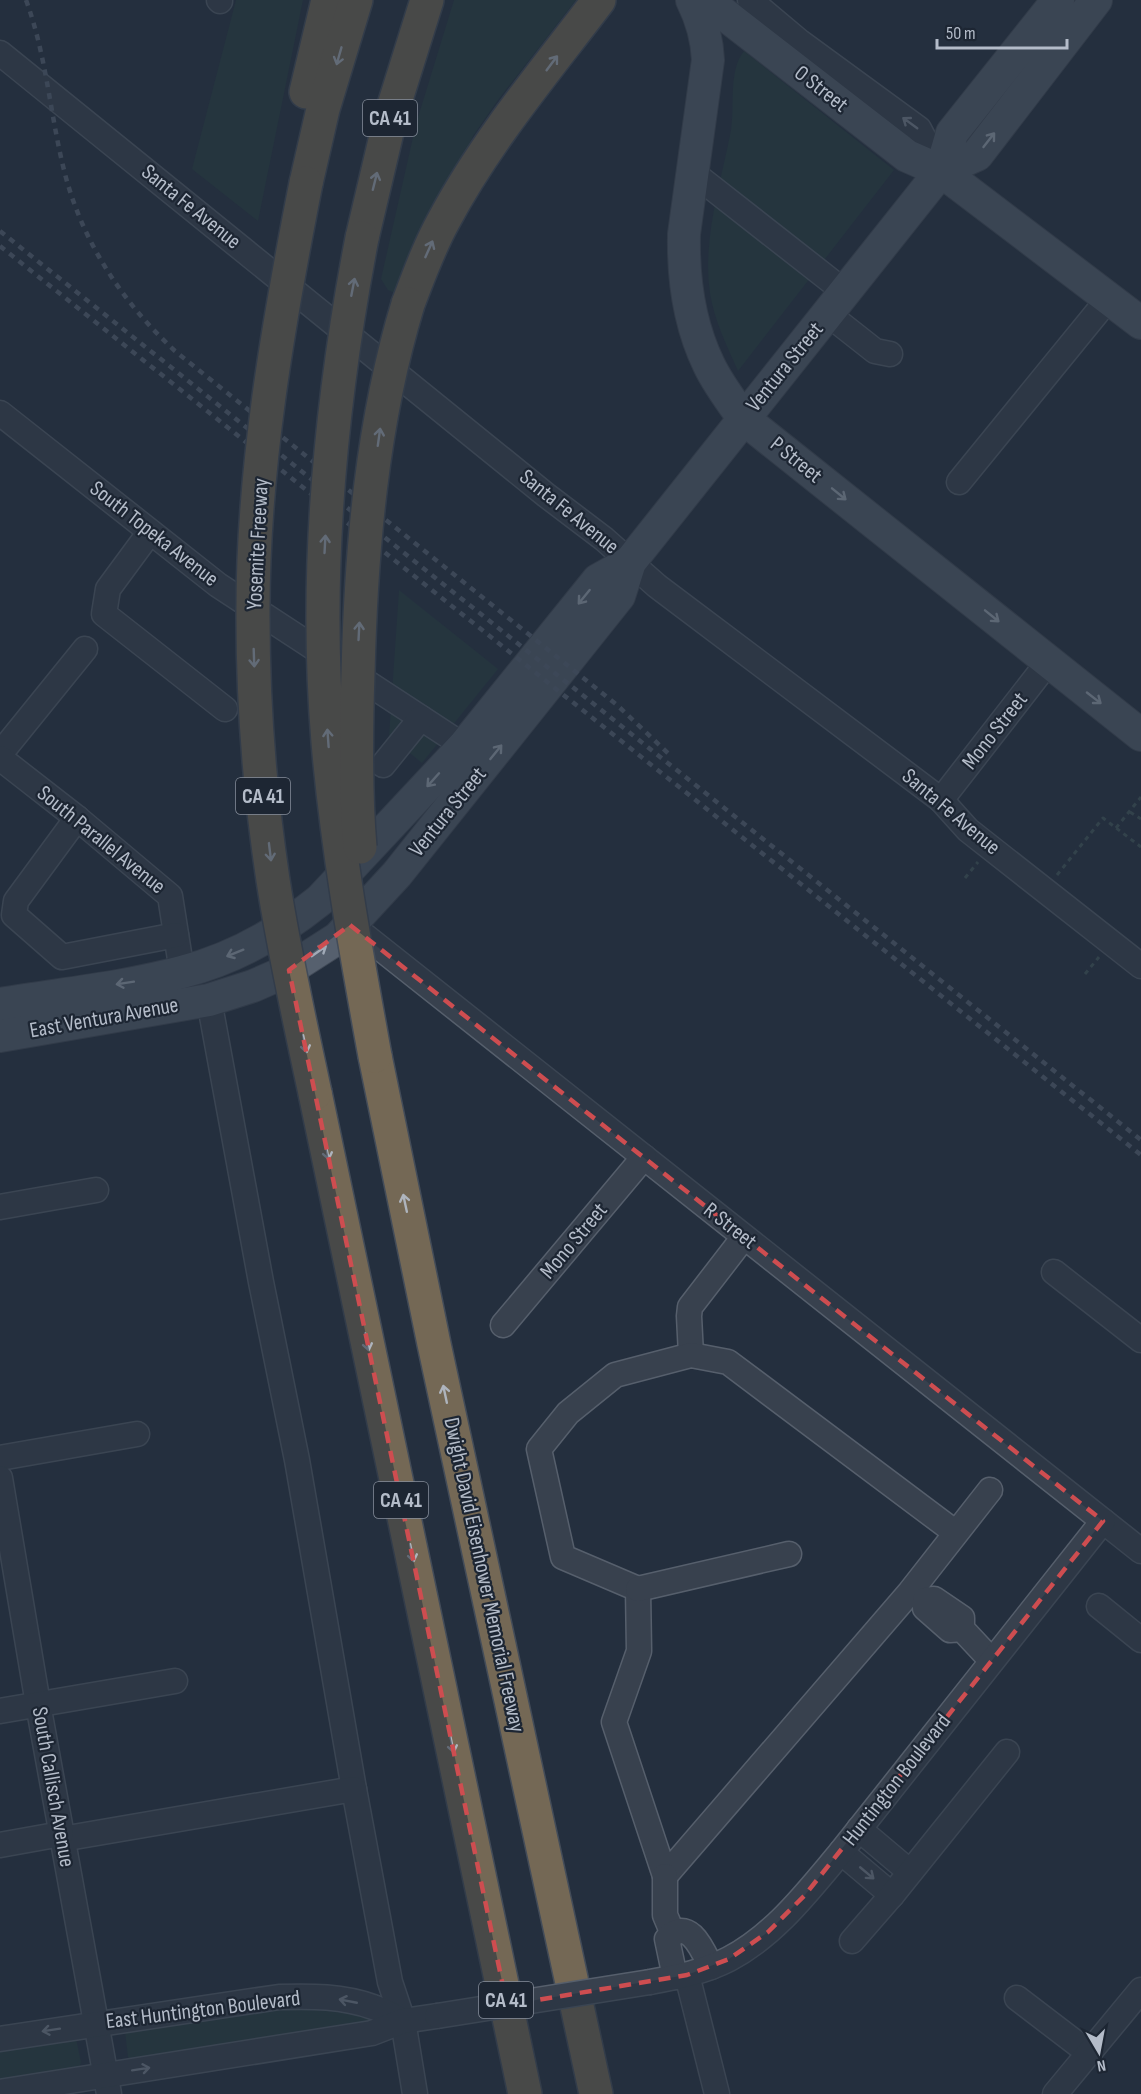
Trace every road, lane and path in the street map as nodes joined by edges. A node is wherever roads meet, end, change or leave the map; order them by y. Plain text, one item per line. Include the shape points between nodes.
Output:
1 (328, 0) edge
2 (356, 0) edge
3 (427, 0) edge
4 (600, 0) edge
5 (692, 0) edge
6 (706, 0) edge
7 (1058, 0) edge
8 (1096, 0) edge
9 (746, 14) edge
10 (0, 53) edge
11 (708, 60) junction
12 (941, 171) junction
13 (692, 172) junction
14 (297, 174) junction
15 (1109, 298) junction
16 (836, 303) junction
17 (1141, 323) edge
18 (0, 413) edge
19 (744, 419) junction
20 (959, 482) dead end
21 (150, 532) junction
22 (630, 562) junction
23 (85, 649) dead end
24 (1049, 661) junction
25 (225, 709) dead end
26 (421, 718) junction
27 (1141, 735) edge
28 (464, 746) junction
29 (0, 756) edge
30 (383, 765) dead end
31 (1141, 797) edge
32 (941, 800) junction
33 (1130, 812) junction
34 (77, 818) junction
35 (1141, 819) edge
36 (1116, 828) junction
37 (1141, 847) edge
38 (981, 858) dead end
39 (964, 878) dead end
40 (1055, 878) dead end
41 (320, 900) junction
42 (351, 925) junction
43 (176, 936) junction
44 (1101, 953) dead end
45 (62, 957) junction
46 (1141, 966) edge
47 (182, 972) junction
48 (1085, 974) dead end
49 (58, 994) junction
50 (209, 1000) junction
51 (0, 1004) edge
52 (0, 1036) edge
53 (377, 1069) junction
54 (644, 1157) junction
55 (96, 1191) dead end
56 (0, 1207) edge
57 (744, 1237) junction
58 (1054, 1272) dead end
59 (503, 1325) dead end
60 (1141, 1340) edge
61 (691, 1355) junction
62 (136, 1434) dead end
63 (0, 1458) edge
64 (0, 1478) edge
65 (990, 1490) dead end
66 (1103, 1521) junction
67 (956, 1533) junction
68 (1141, 1551) edge
69 (789, 1554) dead end
70 (638, 1589) junction
71 (919, 1594) junction
72 (1099, 1606) dead end
73 (1141, 1640) edge
74 (992, 1660) junction
75 (175, 1681) dead end
76 (38, 1704) junction
77 (0, 1711) edge
78 (1007, 1752) dead end
79 (354, 1789) junction
80 (532, 1801) junction
81 (859, 1829) junction
82 (62, 1836) junction
83 (0, 1845) edge
84 (841, 1852) junction
85 (910, 1872) junction
86 (665, 1876) junction
87 (892, 1895) junction
88 (487, 1906) junction
89 (673, 1934) junction
90 (852, 1941) dead end
91 (711, 1966) junction
92 (681, 1976) junction
93 (650, 1982) joint
94 (1141, 1990) edge
95 (1017, 1998) dead end
96 (403, 2021) junction
97 (97, 2023) junction
98 (0, 2039) edge
99 (1089, 2053) junction
100 (108, 2084) edge
101 (0, 2092) edge
102 (415, 2094) edge
103 (506, 2094) edge
104 (525, 2094) edge
105 (596, 2094) edge
106 (620, 2094) edge
107 (717, 2094) edge
108 (1055, 2094) edge

1 - 14 highway
2 -> 14 highway via 329,89
53 -> 3 highway, CA 41, bridge via 339,844 328,741 324,555 329,465 346,323 391,115
53 -> 4 highway, bridge via 375,958 357,794 359,628 365,546 389,379 408,304 437,232 467,178
5 - 11 main road, P Street via 708,42
6 - 9 main road, O Street
7 - 12 main road, Ventura Street via 952,133
12 -> 8 main road, Ventura Street via 977,155
9 - 11 main road, P Street via 714,43
9 - 12 main road, O Street via 907,156
10 - 22 street, Santa Fe Avenue
11 - 13 main road, P Street
12 - 15 main road, O Street
12 - 16 main road, Ventura Street
13 - 16 street
13 - 19 main road, P Street via 684,263 694,327 721,387
14 -> 88 highway, Yosemite Freeway / CA 41, bridge via 271,259 257,353 259,495 253,644 263,802 280,919 315,1094
15 - 17 main road, O Street
15 - 20 street
16 - 19 main road, Ventura Street
18 - 21 street, South Topeka Avenue
19 - 22 main road, Ventura Street
19 -> 24 main road, P Street
21 - 25 street via 108,589 104,614
21 - 26 street, South Topeka Avenue via 218,585
22 -> 28 main road, Ventura Street via 598,580
22 - 32 street, Santa Fe Avenue
42 -> 22 main road, Ventura Street via 397,874 619,596
23 - 29 street
24 -> 27 main road, P Street
24 - 32 street, Mono Street
26 - 28 street, South Topeka Avenue
26 - 30 street
28 -> 41 main road, Ventura Street
29 - 34 street, South Parallel Avenue
31 - 33 path
32 - 46 street, Santa Fe Avenue via 968,830
33 - 35 path
33 - 36 path
34 - 43 street, South Parallel Avenue via 170,896
34 - 45 street via 16,901 14,915
36 - 37 path
36 - 40 path via 1103,818
38 - 39 path
41 - 42 street, R Street
41 -> 47 main road, Ventura Street via 261,941
50 -> 42 main road, Ventura Street via 253,987 285,972
42 - 54 street, R Street
43 - 45 street
43 - 47 street, South Parallel Avenue
44 - 48 path
45 - 49 street via 53,965
47 -> 49 main road, East Ventura Avenue
49 - 51 main road, East Ventura Avenue
50 - 52 main road, East Ventura Avenue
50 - 79 street via 297,1460
80 -> 53 highway, Dwight David Eisenhower Memorial Freeway / CA 41
54 - 57 street, R Street
54 - 59 street, Mono Street
55 - 56 street
57 - 61 street via 690,1307
57 - 66 street, R Street
58 - 60 street
61 - 67 street via 728,1362
61 - 70 street via 615,1375 568,1413 539,1449 563,1557
62 - 63 street
64 - 76 street, South Callisch Avenue
65 - 67 street
66 - 68 street, R Street
66 - 74 street, Huntington Boulevard
67 - 71 street
69 - 70 street
70 - 86 street via 639,1651 614,1722
71 - 74 street via 962,1618 962,1629
71 - 86 street
72 - 73 street
74 - 81 street, Huntington Boulevard
75 - 76 street
76 - 77 street
76 - 82 street, South Callisch Avenue
78 - 85 street
79 - 82 street
79 - 96 street via 390,1982
80 - 105 highway, Dwight David Eisenhower Memorial Freeway / CA 41
80 - 106 highway
81 - 84 street, Huntington Boulevard
81 - 85 street
82 - 83 street
82 - 97 street, South Callisch Avenue
84 -> 87 street
84 - 91 street, Huntington Boulevard via 806,1895 768,1932
85 - 87 street
86 - 89 street via 665,1915
87 - 90 street
88 - 103 highway
88 - 104 highway, CA 41
89 - 91 street via 684,1931 697,1938
89 - 92 street via 667,1940
91 - 92 street, Huntington Boulevard
92 - 93 street, Huntington Boulevard
92 - 107 street
93 - 96 street, East Huntington Boulevard, bridge
94 - 99 street
95 - 99 street
96 -> 97 street, East Huntington Boulevard via 373,2007 316,1996 279,1997
100 -> 96 street, East Huntington Boulevard via 372,2033
96 - 102 street
97 -> 98 street, East Huntington Boulevard
97 - 100 street, South Callisch Avenue
99 - 108 street
100 - 101 street, East Huntington Boulevard

